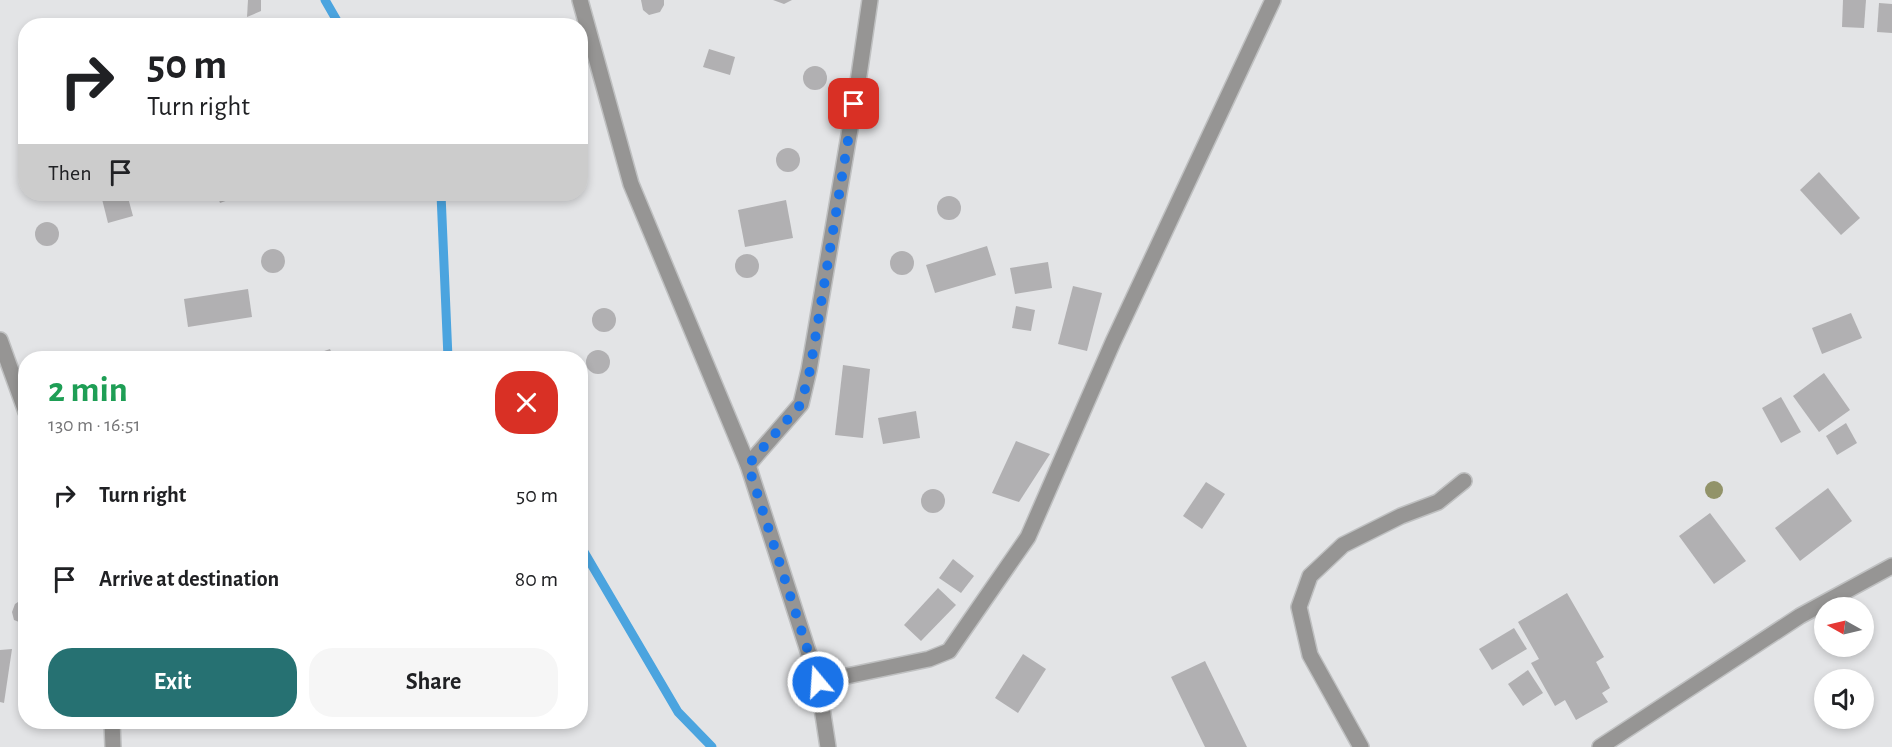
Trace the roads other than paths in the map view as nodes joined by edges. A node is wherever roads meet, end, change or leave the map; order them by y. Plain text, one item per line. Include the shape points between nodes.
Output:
1 (580, 0) edge
2 (870, 0) edge
3 (1273, 0) edge
4 (585, 18) edge
5 (588, 29) edge
6 (0, 340) edge
7 (18, 390) edge
8 (748, 465) junction
9 (1464, 481) dead end
10 (1892, 566) edge
11 (818, 682) junction
12 (112, 729) edge
13 (113, 747) edge
14 (828, 747) edge
15 (1361, 747) edge
16 (1600, 747) edge

1 - 4 street
2 - 8 street via 810,370 801,404
3 - 11 street via 1113,342 1028,537 949,651 929,659
5 - 8 street via 631,184
6 - 7 street
8 - 11 street
9 - 15 street via 1438,502 1343,545 1310,576 1299,607 1310,655
10 - 16 street via 1800,616
11 - 14 street
12 - 13 street

